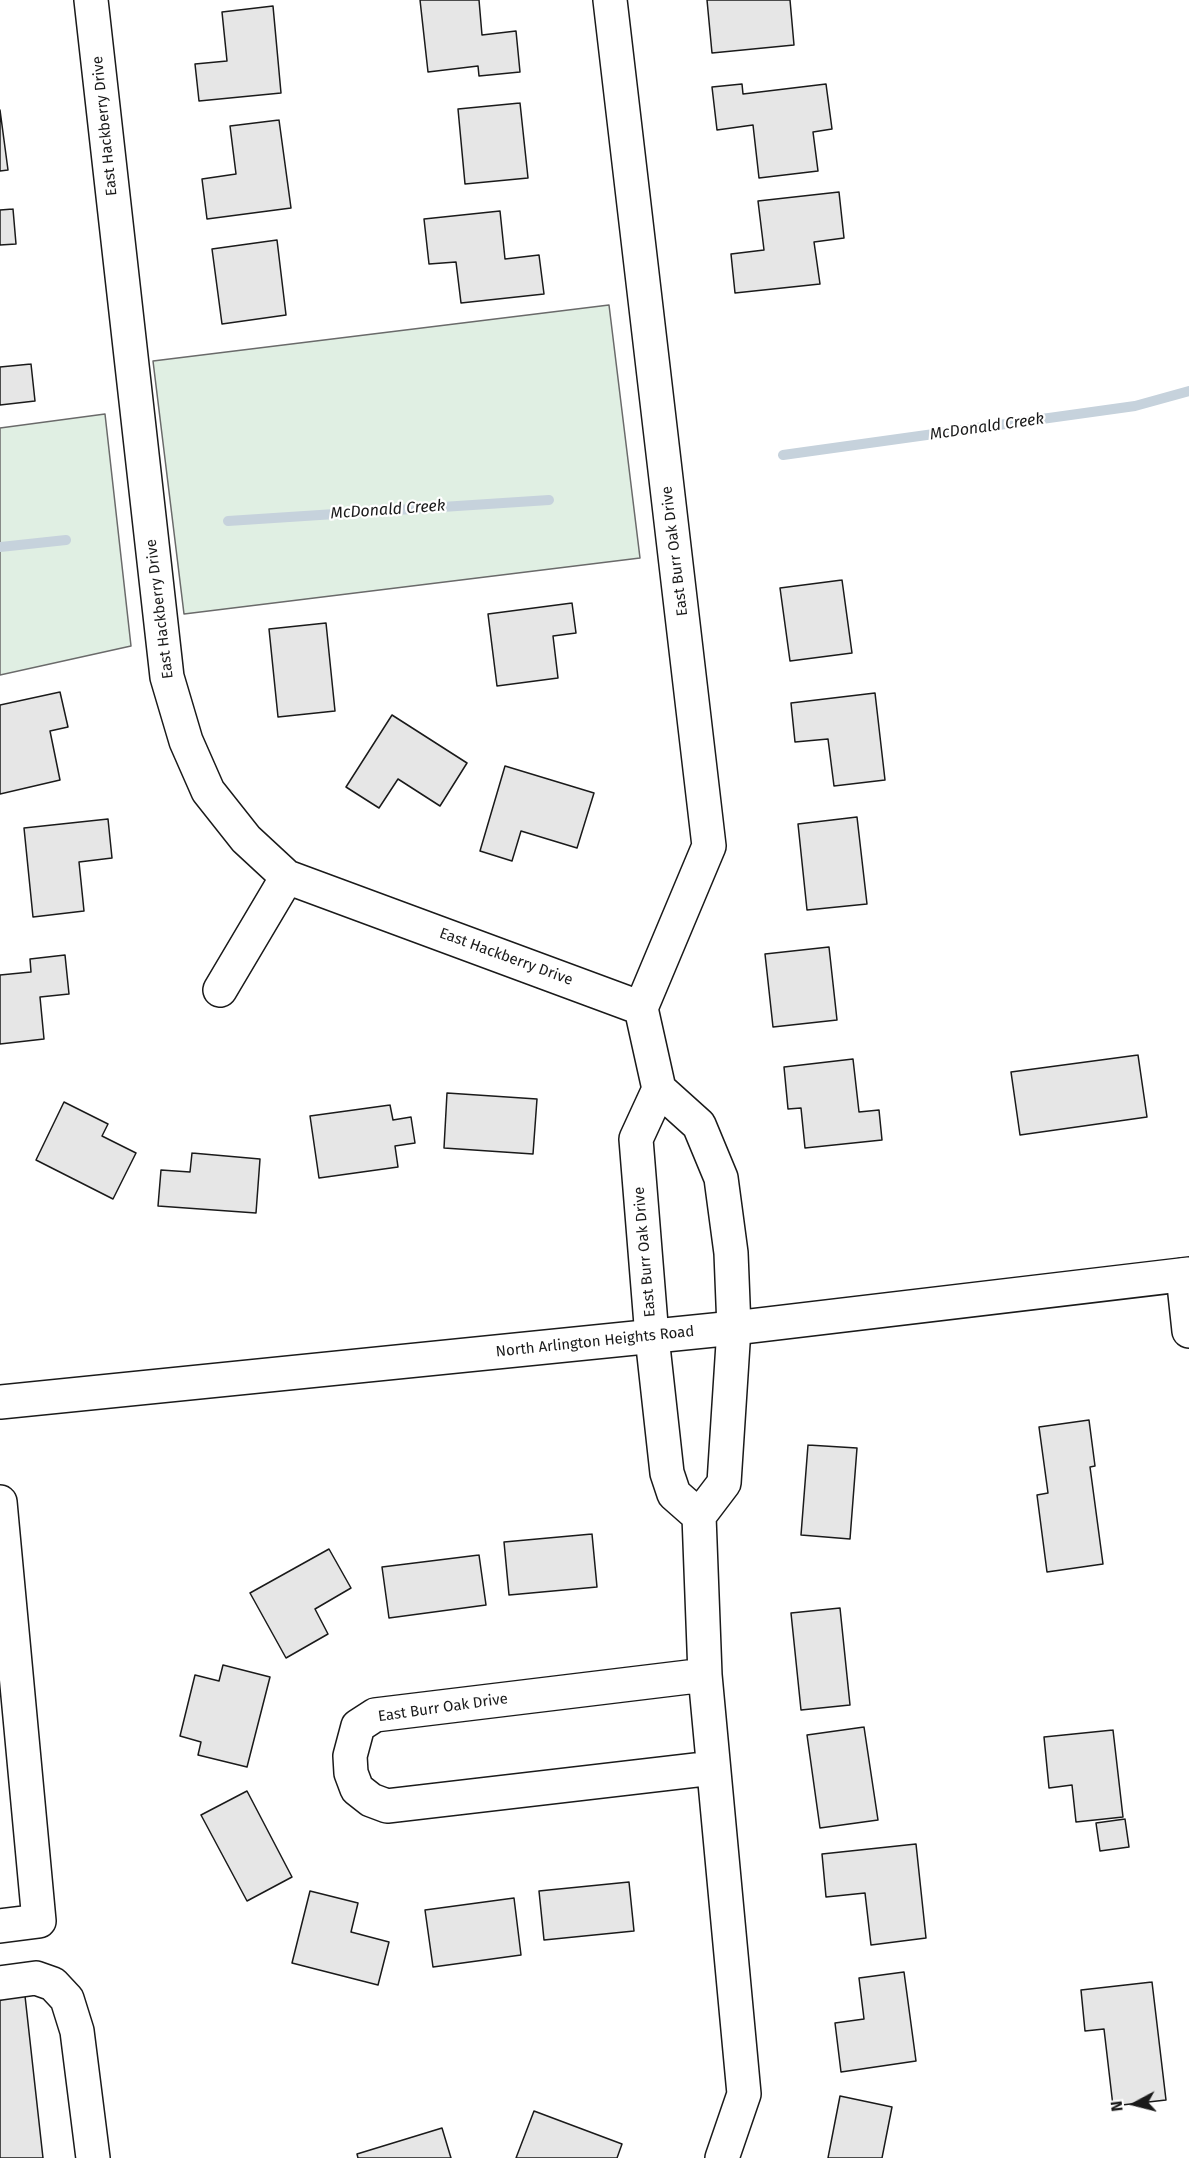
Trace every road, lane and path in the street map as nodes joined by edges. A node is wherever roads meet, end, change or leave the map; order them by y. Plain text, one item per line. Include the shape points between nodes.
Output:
1 (91, 0) edge
2 (610, 0) edge
3 (288, 877) junction
4 (220, 990) dead end
5 (641, 1008) junction
6 (659, 1089) junction
7 (1186, 1274) edge
8 (734, 1328) junction
9 (1189, 1332) edge
10 (652, 1336) junction
11 (0, 1402) edge
12 (0, 1502) edge
13 (699, 1516) junction
14 (705, 1675) junction
15 (713, 1768) junction
16 (0, 1926) edge
17 (0, 1983) edge
18 (93, 2158) edge
19 (722, 2158) edge

1 - 3 street, East Hackberry Drive via 167,677 186,741 208,791 246,839
2 - 5 street, East Burr Oak Drive via 709,846
3 - 4 street
3 - 5 street, East Hackberry Drive
5 - 6 street
6 - 8 street via 699,1125 721,1178 731,1254
6 - 10 street, East Burr Oak Drive via 636,1139
7 - 8 street, North Arlington Heights Road
7 - 9 street
8 - 10 street, North Arlington Heights Road
8 - 13 street via 724,1483
10 - 11 street, North Arlington Heights Road
10 - 13 street, East Burr Oak Drive via 667,1473 674,1494
12 - 16 street via 39,1921
13 - 14 street
14 - 15 street
14 - 15 street, East Burr Oak Drive via 375,1715 358,1726 350,1756 351,1773 357,1788 371,1800 387,1806
15 - 19 street via 744,2094
17 - 18 street via 36,1978 53,1984 67,1999 77,2031

